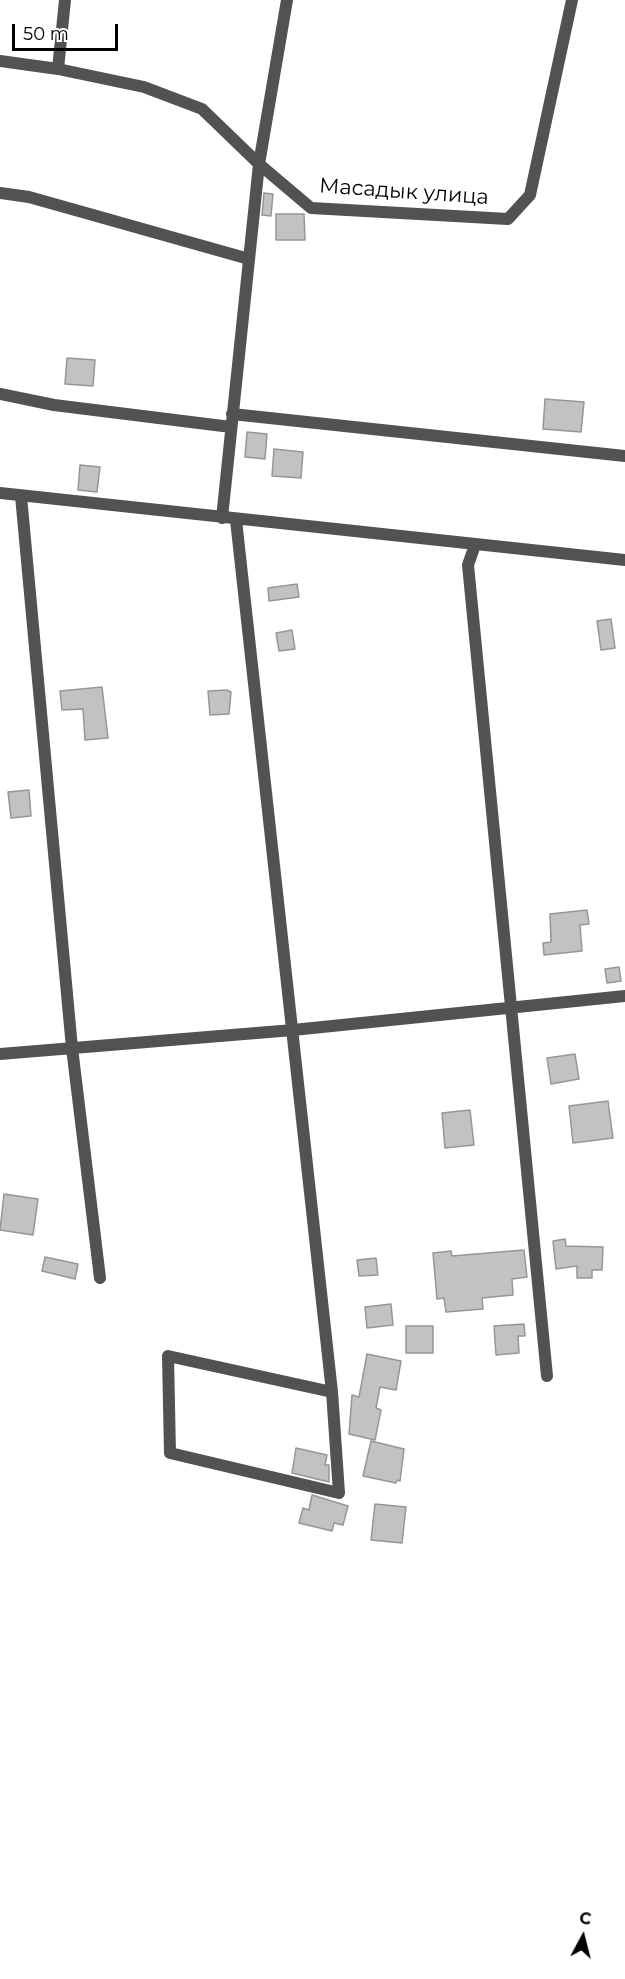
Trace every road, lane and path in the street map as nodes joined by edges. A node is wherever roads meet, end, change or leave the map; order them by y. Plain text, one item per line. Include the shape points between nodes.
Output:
1 (65, 0) edge
2 (288, 0) edge
3 (572, 0) edge
4 (0, 61) edge
5 (58, 69) junction
6 (259, 164) junction
7 (0, 193) edge
8 (249, 259) junction
9 (0, 394) edge
10 (232, 421) junction
11 (625, 456) edge
12 (0, 494) edge
13 (21, 496) junction
14 (222, 518) junction
15 (236, 520) junction
16 (475, 545) junction
17 (625, 560) edge
18 (625, 996) edge
19 (511, 1009) junction
20 (293, 1030) junction
21 (72, 1047) junction
22 (0, 1054) edge
23 (100, 1278) dead end
24 (547, 1376) dead end
25 (332, 1392) junction

1 - 5 street
2 - 6 street
3 - 6 street, Масадык улица via 531,195 508,219 311,208
4 - 5 street, Масадык улица
5 - 6 street, Масадык улица via 144,87 202,109
6 - 8 street
7 - 8 street via 28,197
8 - 10 street
9 - 10 street via 54,405
10 - 11 street
10 - 14 street
12 - 13 street
13 - 14 street
13 - 21 street
14 - 15 street
15 - 16 street
15 - 20 street
16 - 17 street
16 - 19 street via 468,565
18 - 19 street
19 - 20 street
19 - 24 street
20 - 21 street
20 - 25 street
21 - 22 street
21 - 23 street
25 - 25 street via 339,1493 170,1453 168,1356

